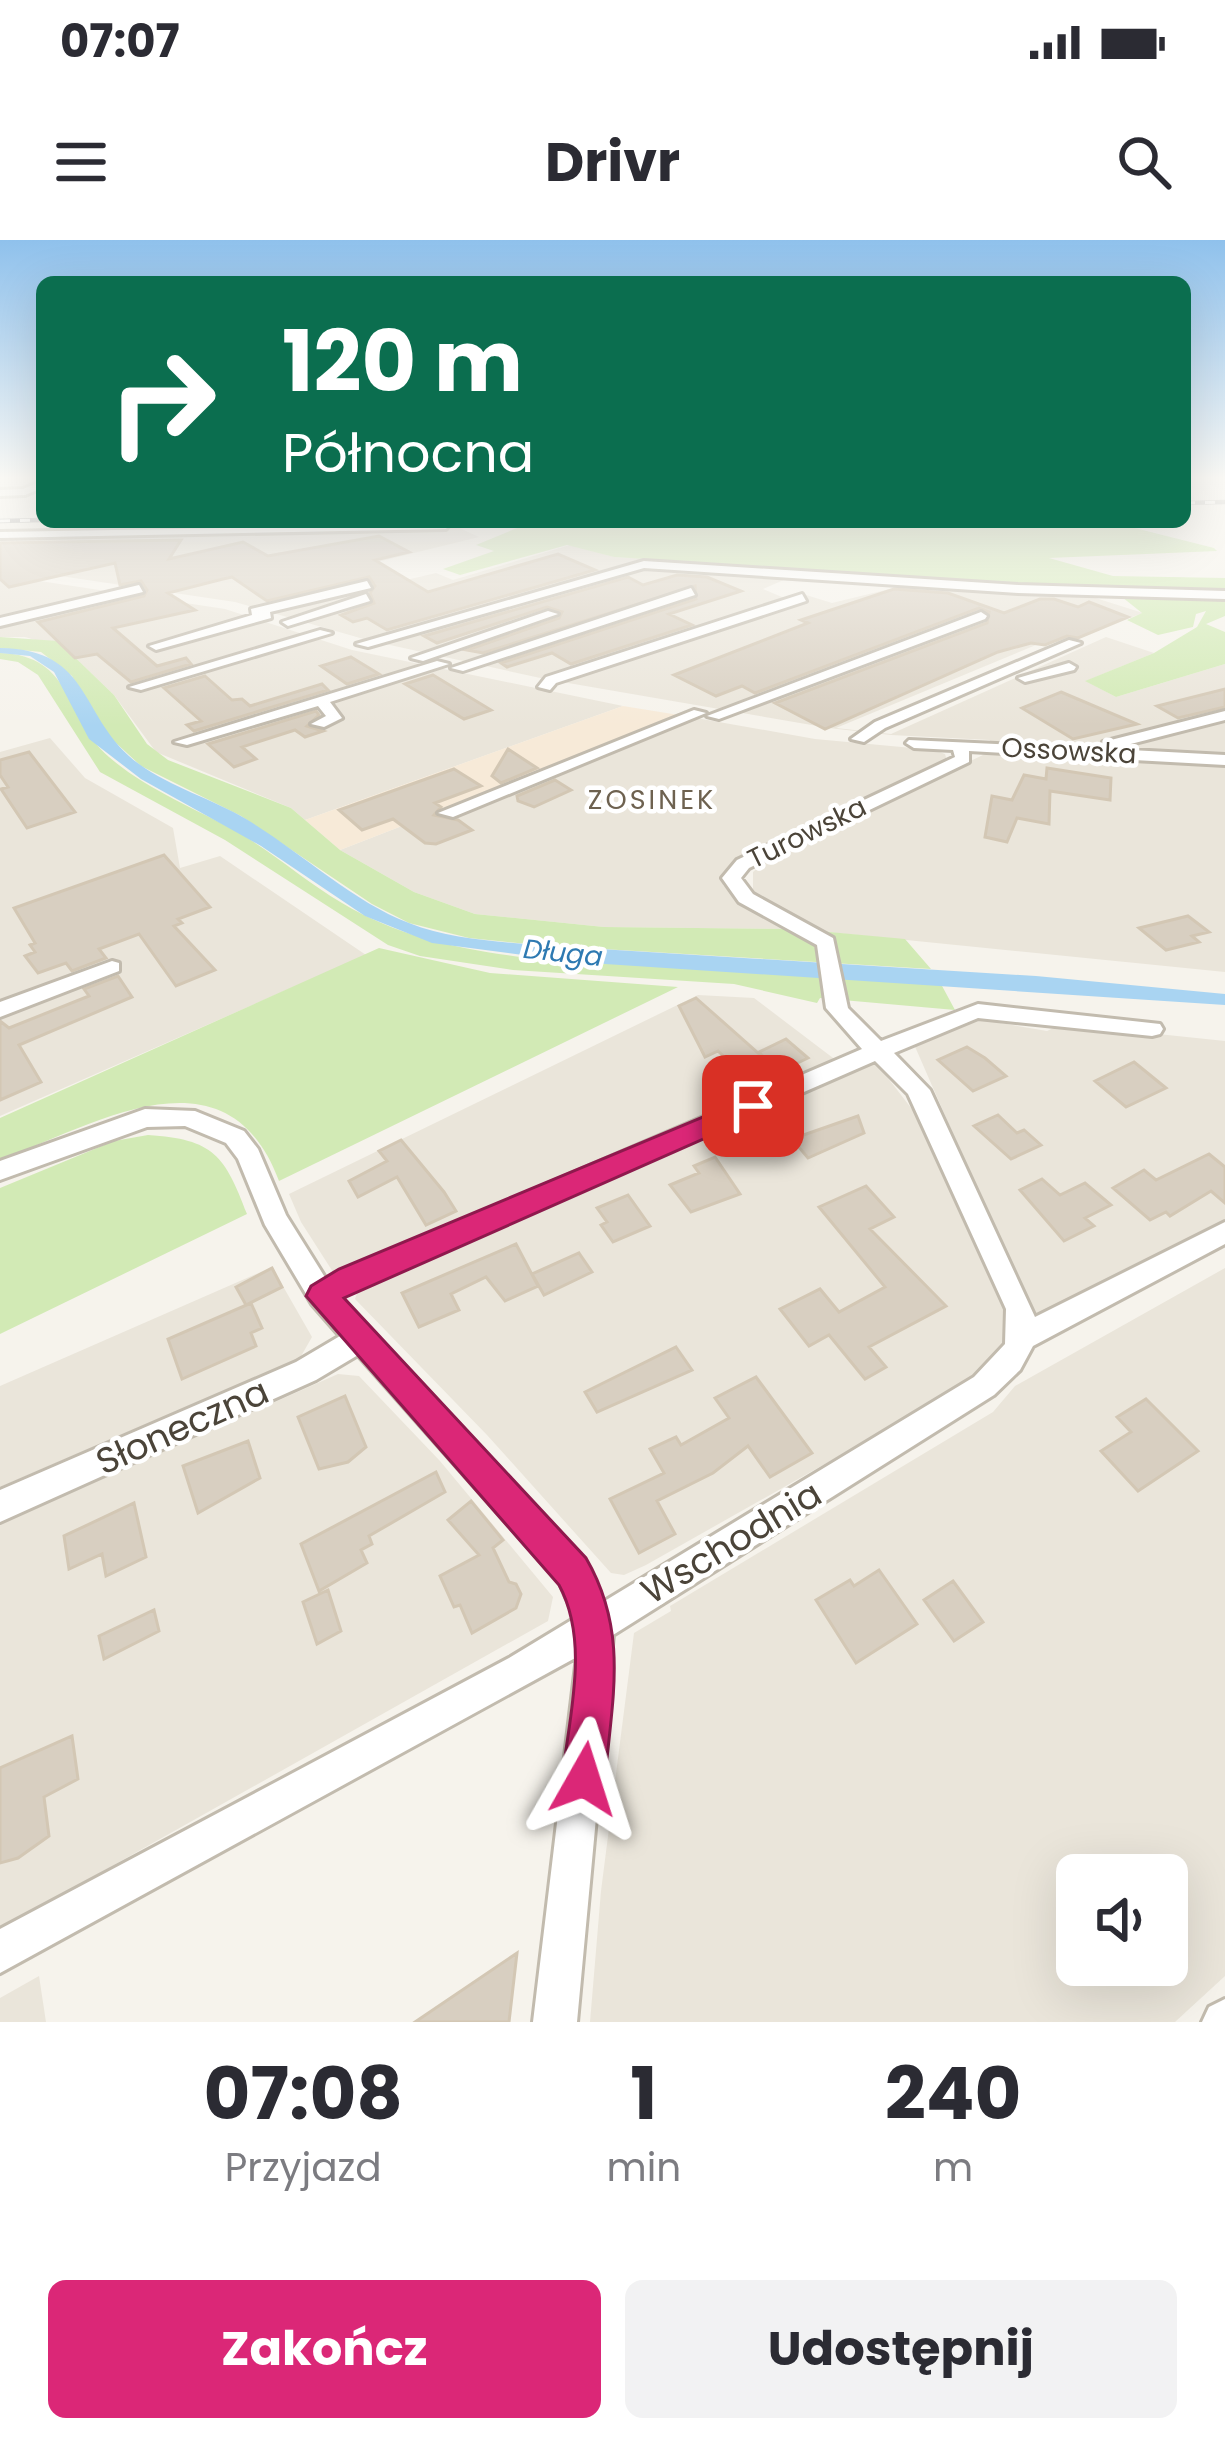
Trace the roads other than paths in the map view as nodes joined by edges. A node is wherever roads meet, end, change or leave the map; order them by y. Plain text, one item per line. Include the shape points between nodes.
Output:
1 (139, 589) dead end
2 (691, 592) dead end
3 (1225, 595) edge
4 (802, 598) dead end
5 (552, 614) dead end
6 (981, 616) dead end
7 (1, 622) edge
8 (287, 622) dead end
9 (927, 623) dead end
10 (326, 633) dead end
11 (1074, 643) dead end
12 (363, 644) dead end
13 (157, 646) dead end
14 (418, 658) dead end
15 (1070, 667) dead end
16 (820, 676) junction
17 (544, 686) dead end
18 (136, 687) dead end
19 (322, 701) junction
20 (1225, 716) edge
21 (319, 724) dead end
22 (896, 737) dead end
23 (859, 739) dead end
24 (182, 742) dead end
25 (914, 743) dead end
26 (960, 746) junction
27 (1104, 754) junction
28 (1225, 760) edge
29 (447, 814) dead end
30 (112, 967) dead end
31 (0, 1010) edge
32 (1152, 1029) dead end
33 (880, 1048) junction
34 (0, 1171) edge
35 (1225, 1232) edge
36 (322, 1296) junction
37 (1023, 1337) junction
38 (360, 1339) junction
39 (0, 1506) edge
40 (595, 1624) junction
41 (0, 1952) edge
42 (556, 2022) edge

1 - 7 street
2 - 19 street
3 - 12 street via 644,564
4 - 17 street
5 - 14 street
6 - 16 street
8 - 13 street via 372,590
9 - 16 street via 804,668
10 - 18 street
11 - 23 street
15 - 22 street via 1034,674
16 - 29 street
19 - 21 street via 335,718
19 - 24 street
20 - 27 street via 1101,746
25 - 26 street, Ossowska
26 - 27 street, Ossowska
26 - 33 street, Turowska via 963,758 733,872 731,883 746,898 830,950 837,1010
27 - 28 street, Ossowska
30 - 31 street
32 - 33 street via 978,1011
33 - 36 street
33 - 37 street via 918,1090 1020,1309
34 - 36 street via 145,1118 201,1120 250,1140 274,1218
35 - 37 street
36 - 38 street
37 - 40 street, Wschodnia via 1015,1358 984,1386
38 - 39 street, Słoneczna via 306,1371
38 - 40 street via 572,1571
40 - 41 street, Wschodnia
40 - 42 street

